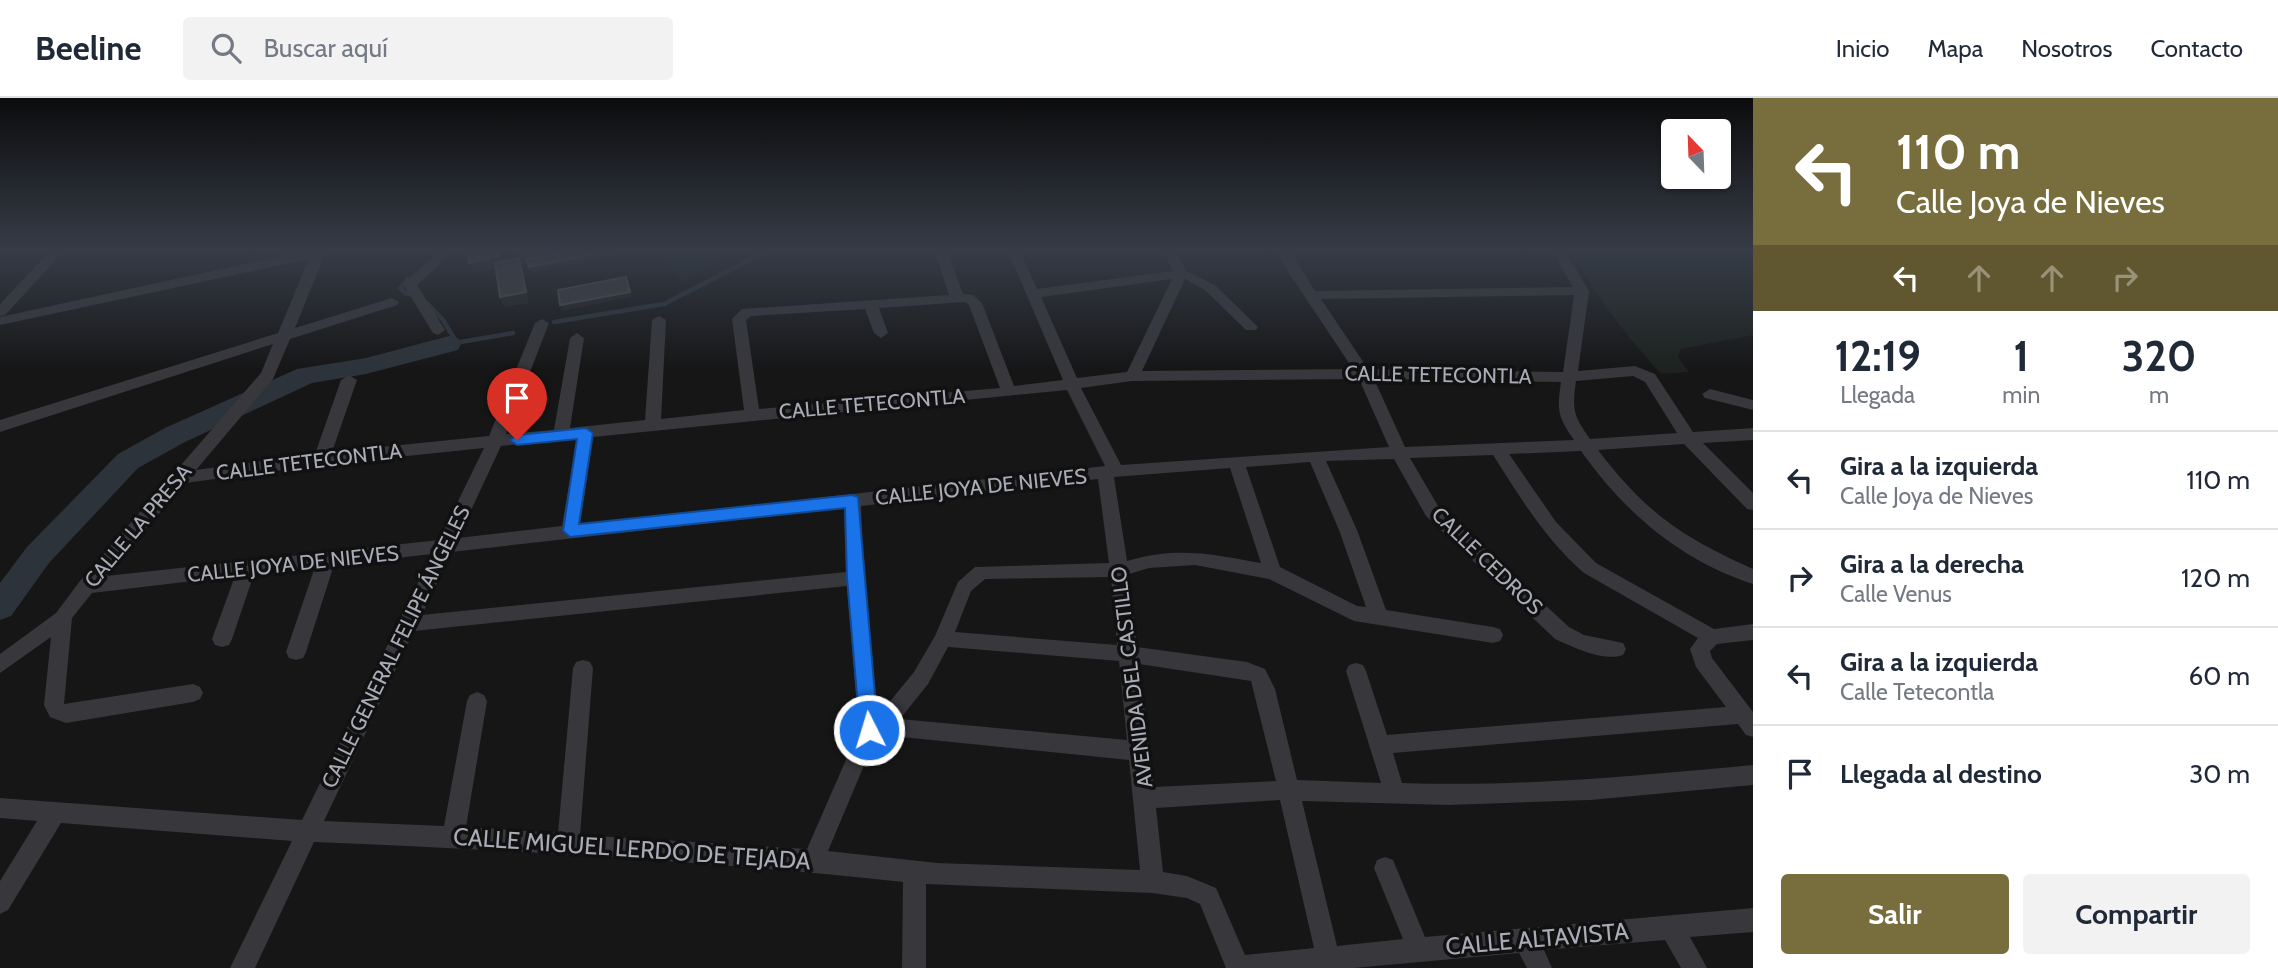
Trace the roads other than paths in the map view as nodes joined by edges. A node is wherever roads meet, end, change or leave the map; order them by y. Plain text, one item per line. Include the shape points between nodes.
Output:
1 (20, 290) edge
2 (141, 290) edge
3 (303, 290) edge
4 (415, 290) edge
5 (960, 290) edge
6 (1030, 290) edge
7 (1065, 290) edge
8 (1174, 290) edge
9 (1211, 290) edge
10 (1308, 290) edge
11 (1582, 291) joint
12 (1032, 294) junction
13 (1311, 295) junction
14 (965, 299) junction
15 (392, 302) dead end
16 (871, 305) junction
17 (0, 312) edge
18 (659, 320) dead end
19 (0, 321) edge
20 (542, 323) dead end
21 (1251, 327) dead end
22 (438, 330) dead end
23 (881, 333) dead end
24 (283, 338) junction
25 (577, 338) dead end
26 (1364, 374) junction
27 (1132, 376) junction
28 (1568, 376) junction
29 (349, 380) dead end
30 (1072, 384) junction
31 (1009, 392) junction
32 (1710, 394) dead end
33 (1753, 405) edge
34 (752, 415) junction
35 (0, 426) edge
36 (653, 426) junction
37 (586, 433) junction
38 (1753, 433) edge
39 (561, 436) junction
40 (1688, 438) junction
41 (495, 442) junction
42 (1586, 445) junction
43 (1496, 447) junction
44 (1399, 452) junction
45 (1315, 456) junction
46 (321, 459) junction
47 (1236, 462) junction
48 (1110, 472) junction
49 (179, 478) junction
50 (852, 501) junction
51 (1753, 504) edge
52 (570, 531) junction
53 (444, 547) junction
54 (327, 560) junction
55 (247, 569) junction
56 (1120, 570) junction
57 (1273, 572) junction
58 (1753, 577) edge
59 (855, 578) junction
60 (86, 586) junction
61 (1378, 615) junction
62 (63, 618) junction
63 (406, 624) junction
64 (1753, 632) edge
65 (1493, 635) dead end
66 (1712, 638) junction
67 (222, 639) dead end
68 (943, 639) junction
69 (1616, 649) dead end
70 (296, 652) dead end
71 (1128, 654) junction
72 (0, 665) edge
73 (583, 668) dead end
74 (1356, 671) dead end
75 (193, 693) dead end
76 (477, 701) dead end
77 (1747, 722) edge
78 (875, 728) junction
79 (1379, 744) junction
80 (1139, 751) junction
81 (1753, 775) edge
82 (1287, 790) junction
83 (1395, 794) junction
84 (1146, 798) junction
85 (0, 808) edge
86 (53, 814) junction
87 (307, 831) junction
88 (453, 837) junction
89 (568, 844) junction
90 (813, 862) junction
91 (1385, 868) dead end
92 (915, 870) junction
93 (1152, 883) junction
94 (0, 902) edge
95 (1753, 920) edge
96 (1671, 928) junction
97 (1526, 941) junction
98 (1418, 948) junction
99 (1328, 958) junction
100 (242, 968) edge
101 (914, 968) edge
102 (1238, 968) edge
103 (1540, 968) edge
104 (1695, 968) edge

1 - 17 street
2 - 19 street
3 - 24 street, CALLE LA PRESA
4 - 22 street
5 - 14 street
6 - 12 street, AVENIDA DEL CASTILLO
7 - 12 street
8 - 27 street
9 - 21 street
10 - 13 street, CALLE CEDROS
11 - 13 street
11 - 28 street
12 - 30 street, AVENIDA DEL CASTILLO
13 - 26 street, CALLE CEDROS
14 - 16 street
14 - 31 street
15 - 24 street
16 - 23 street
16 - 34 street via 742,314 739,320
18 - 36 street
20 - 41 street, CALLE GENERAL FELIPE ÁNGELES
24 - 35 street
24 - 49 street, CALLE LA PRESA via 262,383
25 - 39 street
26 - 27 street, CALLE TETECONTLA
26 - 28 street, CALLE TETECONTLA
26 - 44 street, CALLE CEDROS
27 - 30 street, CALLE TETECONTLA
28 - 40 street, CALLE TETECONTLA via 1643,373
28 - 42 street via 1567,418
29 - 46 street
30 - 31 street, CALLE TETECONTLA
30 - 48 street, AVENIDA DEL CASTILLO
31 - 34 street, CALLE TETECONTLA
32 - 33 street
34 - 36 street, CALLE TETECONTLA
36 - 37 street, CALLE TETECONTLA
37 - 39 street, CALLE TETECONTLA
37 - 52 street
38 - 40 street, CALLE JOYA DE NIEVES
39 - 41 street, CALLE TETECONTLA
40 - 42 street, CALLE JOYA DE NIEVES
40 - 51 street
41 - 46 street, CALLE TETECONTLA
41 - 53 street, CALLE GENERAL FELIPE ÁNGELES
42 - 43 street, CALLE JOYA DE NIEVES
42 - 58 street via 1616,486 1656,524 1684,544
43 - 44 street, CALLE JOYA DE NIEVES
43 - 66 street via 1572,554
44 - 45 street, CALLE JOYA DE NIEVES
44 - 69 street, CALLE CEDROS via 1432,511 1562,634
45 - 47 street, CALLE JOYA DE NIEVES
45 - 61 street
46 - 49 street, CALLE TETECONTLA
47 - 48 street, CALLE JOYA DE NIEVES
47 - 57 street
48 - 50 street, CALLE JOYA DE NIEVES
48 - 56 street, AVENIDA DEL CASTILLO
49 - 60 street, CALLE LA PRESA
50 - 52 street, CALLE JOYA DE NIEVES
50 - 59 street
52 - 53 street, CALLE JOYA DE NIEVES
53 - 54 street, CALLE JOYA DE NIEVES
53 - 63 street, CALLE GENERAL FELIPE ÁNGELES
54 - 55 street, CALLE JOYA DE NIEVES
54 - 70 street
55 - 60 street, CALLE JOYA DE NIEVES
55 - 67 street
56 - 57 street via 1149,561 1195,558
56 - 68 street via 981,572 964,587
56 - 71 street, AVENIDA DEL CASTILLO
57 - 61 street via 1354,613
59 - 63 street
59 - 78 street
60 - 62 street, CALLE LA PRESA
61 - 65 street
62 - 72 street, CALLE LA PRESA
62 - 75 street via 57,711 66,714
63 - 87 street, CALLE GENERAL FELIPE ÁNGELES
64 - 66 street
66 - 77 street via 1700,649 1703,661
68 - 71 street
68 - 78 street via 921,678
71 - 80 street, AVENIDA DEL CASTILLO
71 - 82 street via 1258,675
73 - 89 street
74 - 79 street
76 - 88 street
77 - 79 street
78 - 80 street
78 - 90 street
79 - 83 street
80 - 84 street, AVENIDA DEL CASTILLO
81 - 83 street via 1590,790
82 - 83 street
82 - 84 street
82 - 99 street
84 - 93 street, AVENIDA DEL CASTILLO
85 - 86 street, CALLE MIGUEL LERDO DE TEJADA
86 - 87 street, CALLE MIGUEL LERDO DE TEJADA
86 - 94 street
87 - 88 street, CALLE MIGUEL LERDO DE TEJADA
87 - 100 street, CALLE GENERAL FELIPE ÁNGELES
88 - 89 street, CALLE MIGUEL LERDO DE TEJADA
89 - 90 street, CALLE MIGUEL LERDO DE TEJADA
90 - 92 street, CALLE MIGUEL LERDO DE TEJADA
91 - 98 street
92 - 93 street, CALLE MIGUEL LERDO DE TEJADA
92 - 101 street
93 - 102 street, CALLE MIGUEL LERDO DE TEJADA via 1187,887 1208,896
95 - 96 street, CALLE ALTAVISTA
96 - 97 street, CALLE ALTAVISTA
96 - 104 street
97 - 98 street, CALLE ALTAVISTA
97 - 103 street
98 - 99 street, CALLE ALTAVISTA
99 - 102 street, CALLE ALTAVISTA

